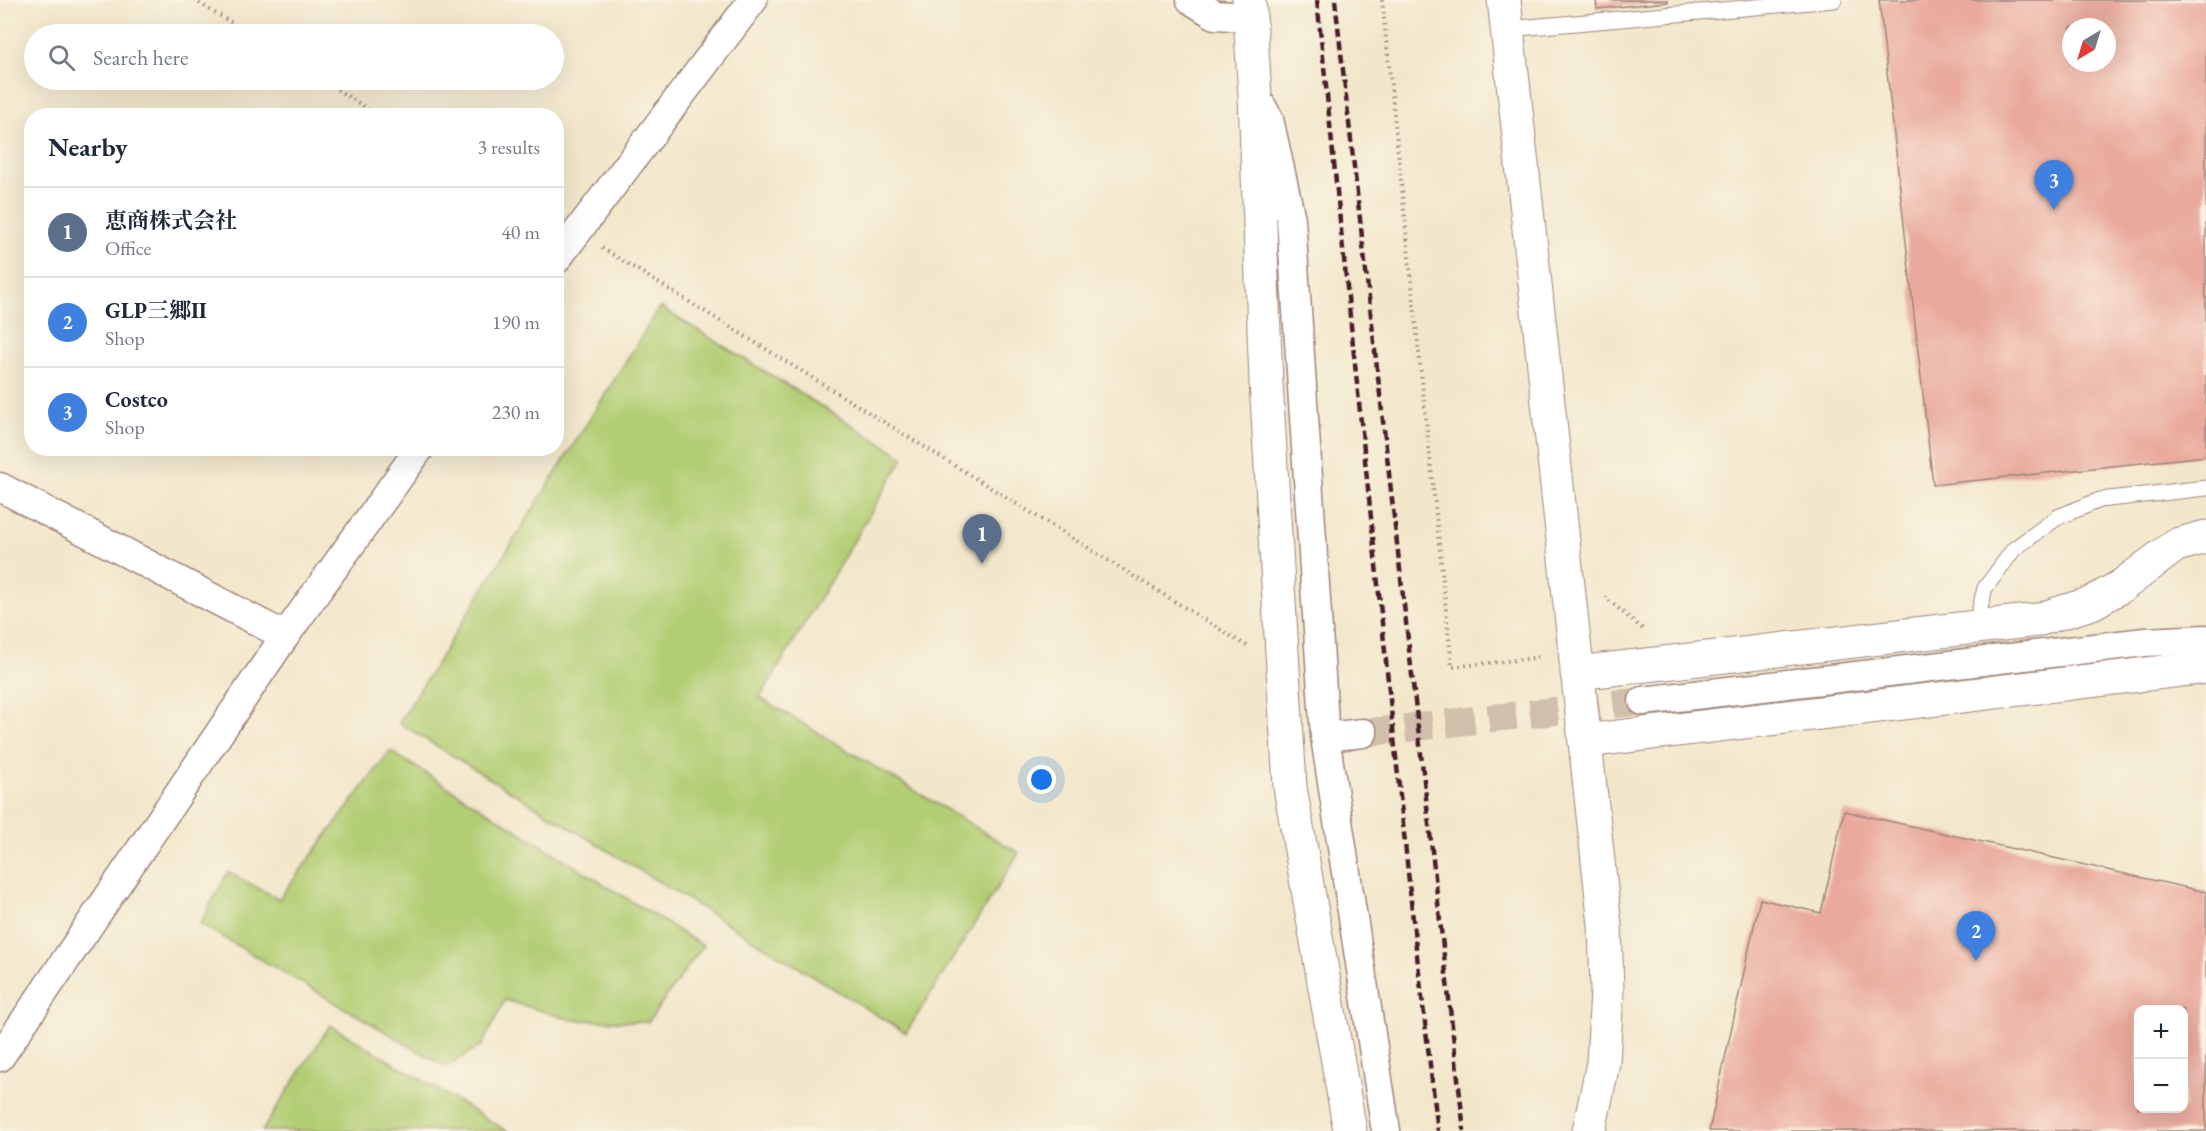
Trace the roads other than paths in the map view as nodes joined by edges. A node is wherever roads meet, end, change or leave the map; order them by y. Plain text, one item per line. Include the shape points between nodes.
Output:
1 (753, 0) edge
2 (1191, 0) edge
3 (1834, 0) edge
4 (1249, 9) edge
5 (1505, 14) edge
6 (1255, 96) junction
7 (564, 249) edge
8 (414, 456) edge
9 (0, 487) edge
10 (2206, 488) edge
11 (2206, 537) edge
12 (1975, 628) junction
13 (285, 636) junction
14 (2206, 639) edge
15 (1576, 663) junction
16 (2206, 667) edge
17 (1643, 701) tunnel mouth
18 (1364, 733) tunnel mouth
19 (1324, 737) junction
20 (1585, 741) junction
21 (0, 1057) edge
22 (1350, 1131) edge
23 (1386, 1131) edge
24 (1589, 1131) edge

1 - 7 street
2 - 4 street via 1215,15
3 - 5 lane
4 - 6 street
5 - 15 street
6 - 19 street via 1269,119 1291,219
6 - 22 street via 1266,382 1290,787
8 - 13 street
9 - 13 street
10 - 12 lane via 2100,500 2058,517 2014,549 1985,588
11 - 12 street via 2176,545 2092,603 2037,620
12 - 15 street
13 - 21 street
14 - 17 street via 2145,642
15 - 20 street
16 - 20 street
18 - 19 street
19 - 23 street
20 - 24 street via 1605,925 1607,991 1603,1063

